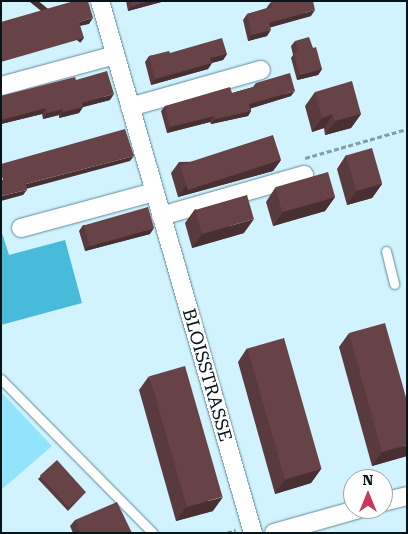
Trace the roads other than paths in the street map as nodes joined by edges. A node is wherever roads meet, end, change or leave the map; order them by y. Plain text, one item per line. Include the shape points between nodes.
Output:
1 (100, 1) edge
2 (115, 55) junction
3 (261, 70) dead end
4 (1, 86) edge
5 (130, 107) junction
6 (304, 175) road end
7 (154, 192) junction
8 (161, 216) junction
9 (21, 228) dead end
10 (386, 251) dead end
11 (394, 284) dead end
12 (1, 379) edge
13 (407, 496) edge
14 (393, 500) edge
15 (343, 514) edge
16 (153, 533) edge
17 (253, 533) edge
18 (274, 533) edge

1 - 2 street, BLOISSTRASSE
2 - 4 street
2 - 5 street, BLOISSTRASSE
3 - 5 street
5 - 7 street, BLOISSTRASSE
6 - 8 street
7 - 8 street, BLOISSTRASSE
7 - 9 street
8 - 17 street, BLOISSTRASSE
10 - 11 lane
12 - 16 lane
13 - 14 street
15 - 18 street

